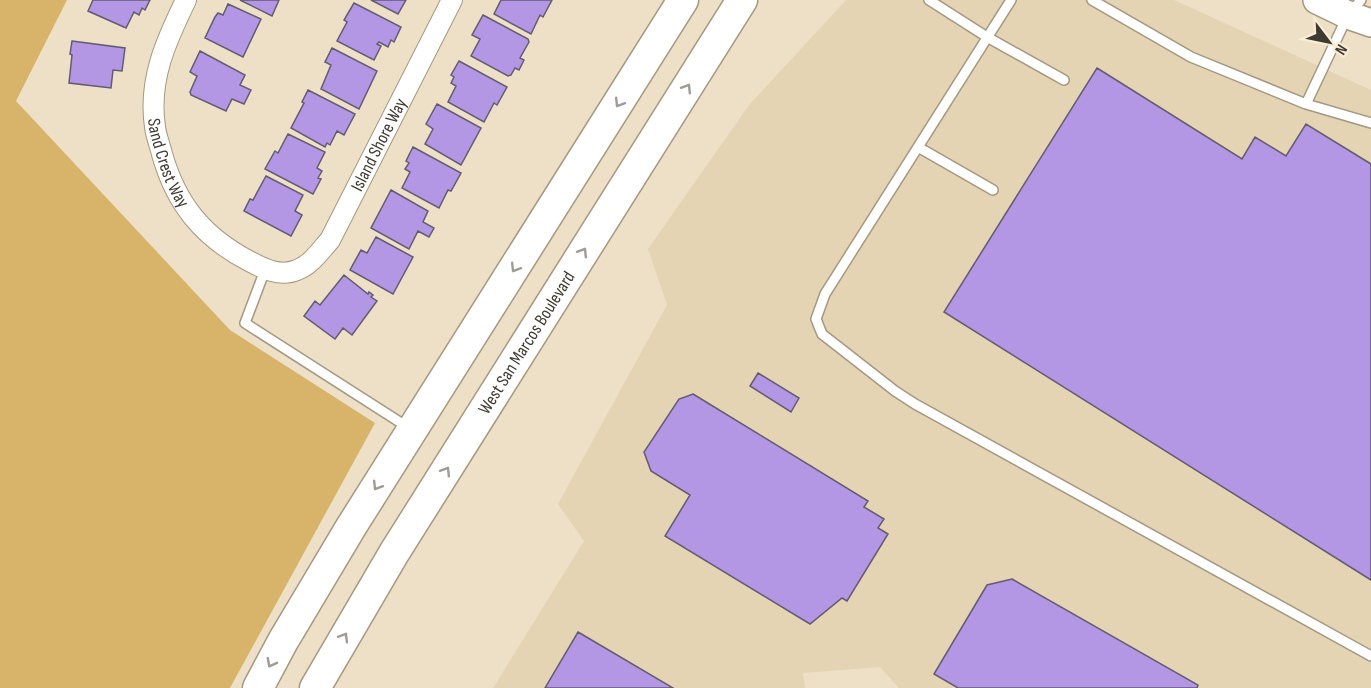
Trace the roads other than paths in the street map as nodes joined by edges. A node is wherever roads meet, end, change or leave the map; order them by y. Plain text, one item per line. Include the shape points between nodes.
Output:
1 (186, 0) edge
2 (452, 0) edge
3 (683, 0) edge
4 (742, 0) edge
5 (929, 0) edge
6 (1011, 0) edge
7 (1092, 0) edge
8 (1317, 0) edge
9 (1357, 10) edge
10 (987, 37) junction
11 (1064, 80) dead end
12 (1306, 104) junction
13 (1371, 123) edge
14 (918, 147) junction
15 (993, 190) dead end
16 (265, 270) junction
17 (286, 273) joint
18 (412, 430) junction
19 (1371, 656) edge
20 (258, 688) edge
21 (315, 688) edge

1 - 16 street, Sand Crest Way via 159,63 154,88 155,127 165,162 176,192 207,233
2 - 17 street, Island Shore Way via 330,240 309,264
3 -> 18 main road
21 -> 4 main road, West San Marcos Boulevard via 394,553
5 - 10 lane
6 - 10 lane
7 - 12 lane via 1191,57
8 - 9 main road
9 - 12 lane
10 - 11 lane
10 - 14 lane
12 - 13 lane
14 - 15 lane
14 - 19 lane via 825,294 816,319 822,334 915,404
16 - 17 street, Sand Crest Way
16 - 18 lane via 244,323
18 -> 20 main road

